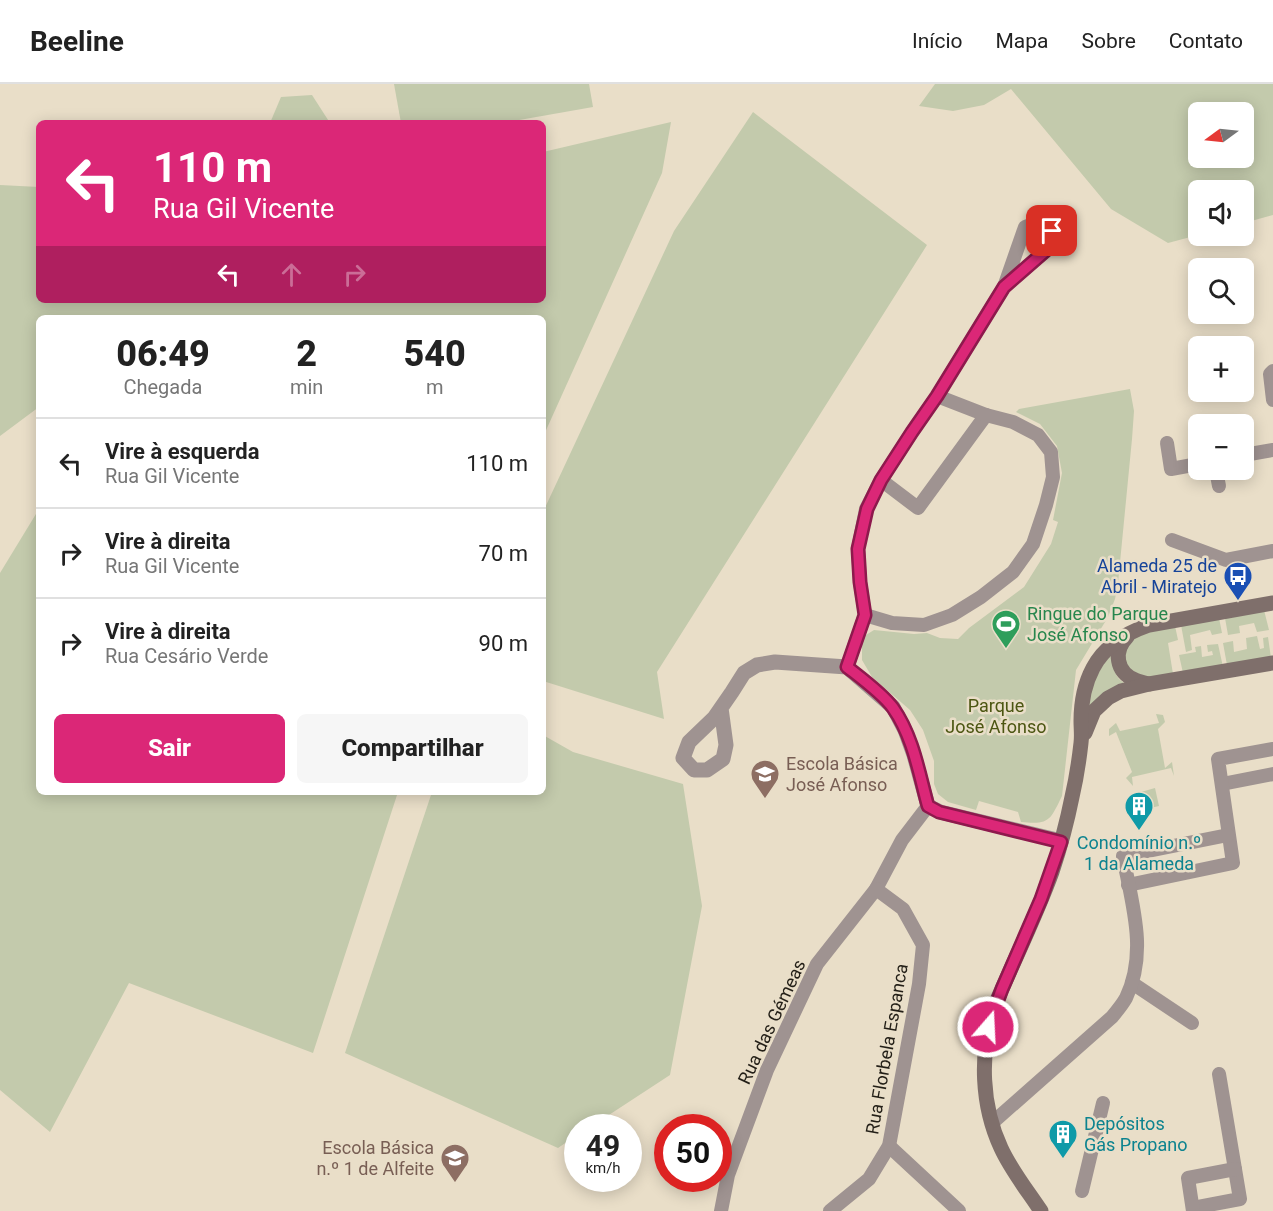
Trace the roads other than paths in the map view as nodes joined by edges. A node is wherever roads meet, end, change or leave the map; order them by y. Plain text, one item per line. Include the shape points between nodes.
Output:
1 (1004, 287) junction
2 (1273, 371) edge
3 (937, 396) junction
4 (1273, 400) edge
5 (986, 415) junction
6 (1167, 443) dead end
7 (1273, 450) edge
8 (1254, 451) edge
9 (1188, 466) edge
10 (881, 480) junction
11 (1218, 480) edge
12 (1219, 486) dead end
13 (1172, 540) dead end
14 (1273, 551) edge
15 (1273, 603) edge
16 (865, 615) junction
17 (1134, 630) junction
18 (1273, 663) edge
19 (847, 667) junction
20 (1149, 684) junction
21 (721, 708) dead end
22 (1082, 742) junction
23 (1273, 749) edge
24 (1273, 774) edge
25 (1222, 784) junction
26 (928, 806) junction
27 (1228, 835) junction
28 (1061, 842) junction
29 (1128, 885) junction
30 (876, 889) junction
31 (1132, 983) junction
32 (1192, 1023) dead end
33 (1219, 1074) dead end
34 (1103, 1103) dead end
35 (992, 1124) junction
36 (889, 1146) junction
37 (1234, 1169) junction
38 (1082, 1191) dead end
39 (1193, 1210) edge
40 (721, 1211) edge
41 (830, 1211) edge
42 (960, 1211) edge
43 (1041, 1211) edge

1 - 1 street via 1051,246 1052,231 1041,221 1025,227
1 - 3 street
2 - 4 street
3 - 5 street
3 - 10 street
5 - 10 street via 918,508
5 - 16 street via 1013,422 1038,435 1051,452 1053,477 1033,544 1013,572 952,615 924,625 892,623
6 - 9 street via 1171,469
7 - 8 street
10 - 16 street via 867,509 858,549
11 - 12 street
13 - 14 street via 1226,560
15 - 17 main road
16 - 19 street
17 - 20 main road via 1122,642 1118,662 1127,676
17 - 22 main road via 1116,640 1093,668 1081,717
18 - 20 main road
19 - 21 street via 775,662 757,665 744,673
19 - 26 street via 893,707 914,755
20 - 22 main road via 1108,698 1094,711
22 - 28 main road
23 - 25 street via 1218,759
24 - 25 street
25 - 27 street
26 - 28 street
26 - 30 street, Rua das Gémeas via 902,840
27 - 29 street via 1233,863
27 - 29 street via 1123,856
28 - 35 main road via 988,1027 984,1073
29 - 31 street via 1138,949
30 - 36 street, Rua Florbela Espanca via 903,909 923,945
30 - 40 street, Rua das Gémeas via 817,964 767,1070 728,1175
31 - 32 street
31 - 35 street via 1112,1017
33 - 37 street
34 - 38 street
35 - 43 main road via 1006,1159
36 - 41 street, Rua Florbela Espanca via 869,1179
36 - 42 street
37 - 39 street via 1240,1199
37 - 39 street via 1188,1178

